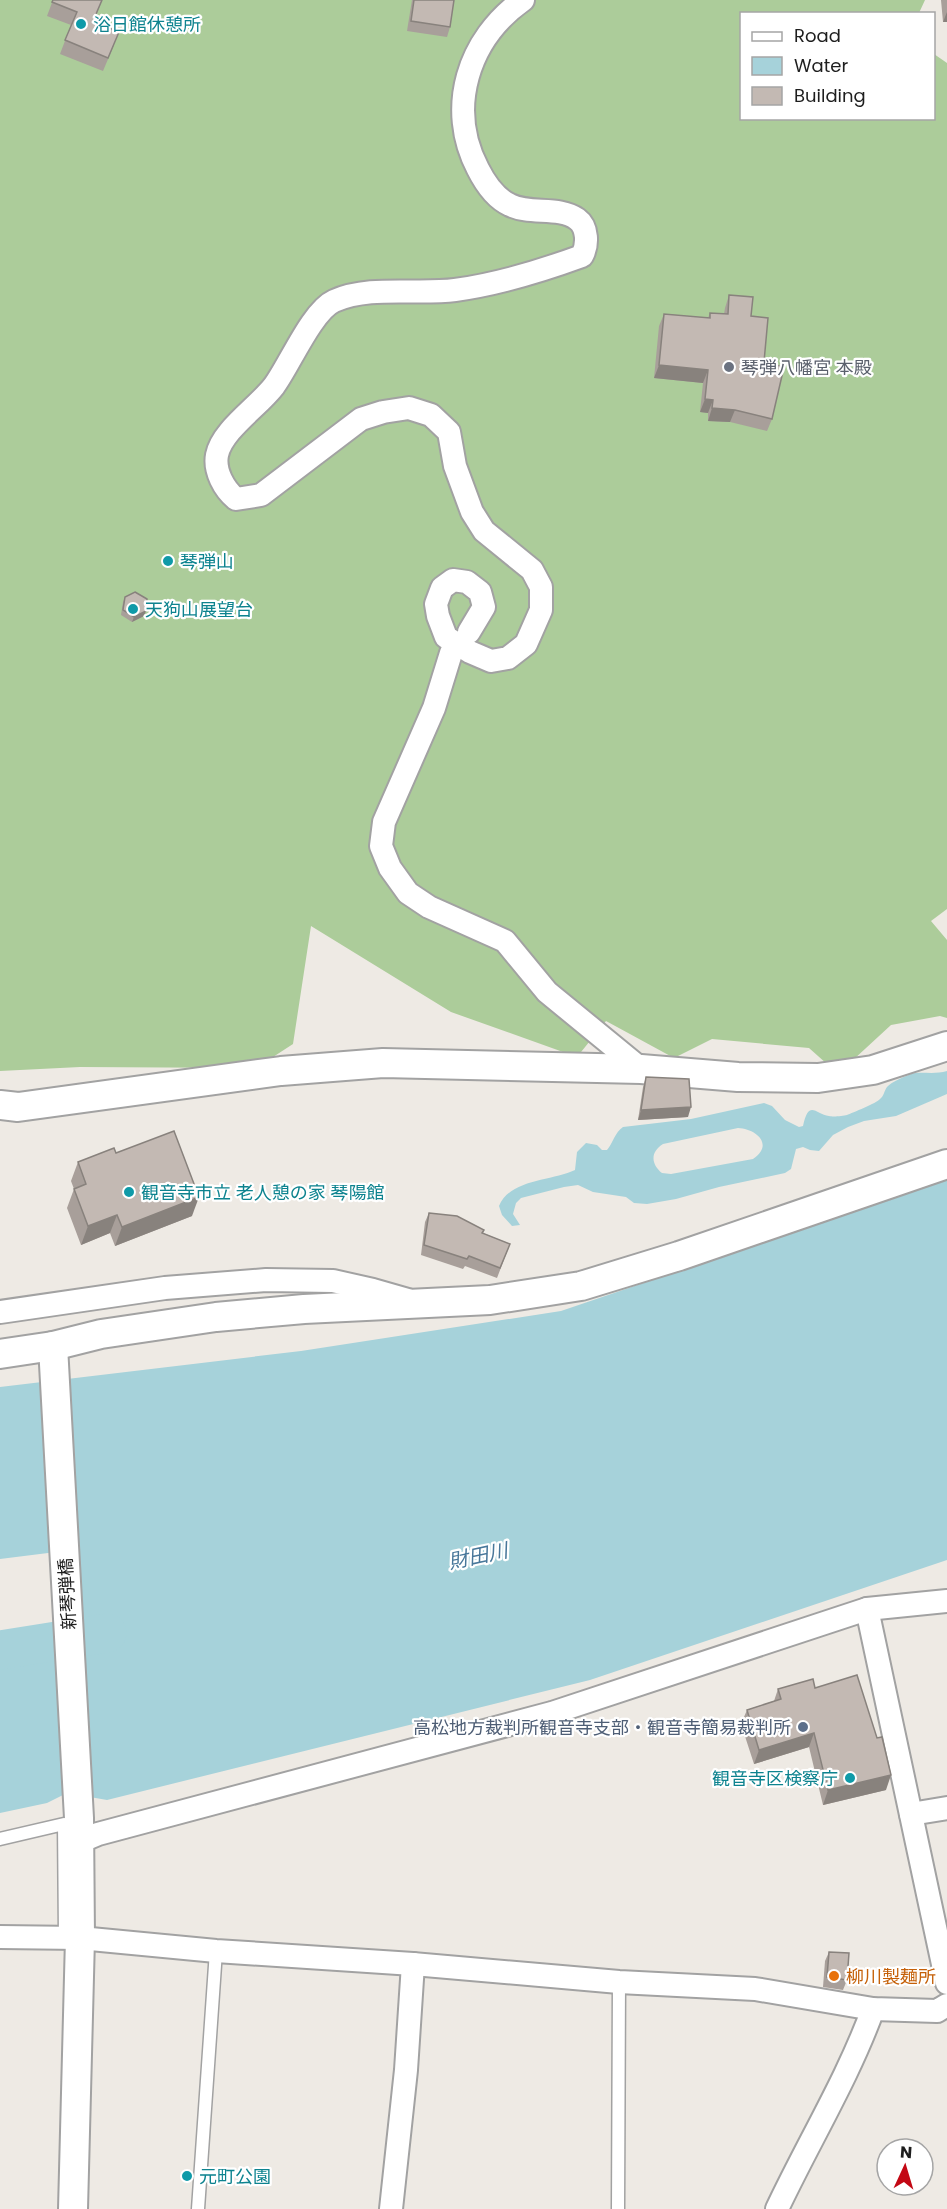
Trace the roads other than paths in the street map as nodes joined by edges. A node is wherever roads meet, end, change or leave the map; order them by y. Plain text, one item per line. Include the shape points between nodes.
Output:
1 (523, 0) edge
2 (469, 632) dead end
3 (451, 653) dead end
4 (947, 1046) edge
5 (641, 1069) junction
6 (0, 1106) edge
7 (947, 1164) edge
8 (422, 1305) junction
9 (0, 1312) edge
10 (0, 1354) edge
11 (54, 1358) junction
12 (947, 1601) edge
13 (867, 1609) junction
14 (947, 1808) edge
15 (911, 1814) junction
16 (79, 1830) junction
17 (0, 1839) edge
18 (0, 1936) edge
19 (73, 1938) junction
20 (216, 1951) junction
21 (413, 1964) junction
22 (619, 1982) junction
23 (947, 1983) edge
24 (947, 2005) edge
25 (873, 2009) junction
26 (73, 2209) edge
27 (198, 2209) edge
28 (390, 2209) edge
29 (618, 2209) edge
30 (777, 2209) edge

1 - 2 street via 496,24 478,50 463,96 466,142 485,183 511,206 561,213 580,221 587,248 582,256 528,276 455,290 373,293 331,303 310,328 275,385 223,439 217,454 216,467 227,492 236,499 247,498 261,495 277,484 361,419 410,408 431,415 449,432 455,466 483,531 532,570 541,587 541,610 526,644 508,658 491,661 446,637 436,604 442,588 453,580 467,582 480,592 484,607
3 - 5 street via 434,708 384,822 381,846 390,868 408,893 429,907 506,941 547,992
4 - 5 street via 873,1070 818,1078 738,1077
5 - 6 street via 382,1063 281,1071 18,1107
7 - 8 street via 581,1286 490,1300
8 - 9 street via 333,1281 266,1280 165,1288
8 - 11 street via 216,1317 101,1334
10 - 11 street
11 - 16 street, 新琴弾橋
12 - 13 street
13 - 15 street
13 - 16 street via 552,1713 98,1834
14 - 15 street
15 - 23 street
16 - 19 street, 新琴弾橋
17 - 19 lane via 64,1824
18 - 19 street
19 - 20 street
19 - 26 street, 新琴弾橋
20 - 21 street
20 - 27 lane
21 - 22 street
21 - 28 street
22 - 25 street via 755,1989
22 - 29 lane
24 - 25 street via 937,2011
25 - 30 street via 861,2042

